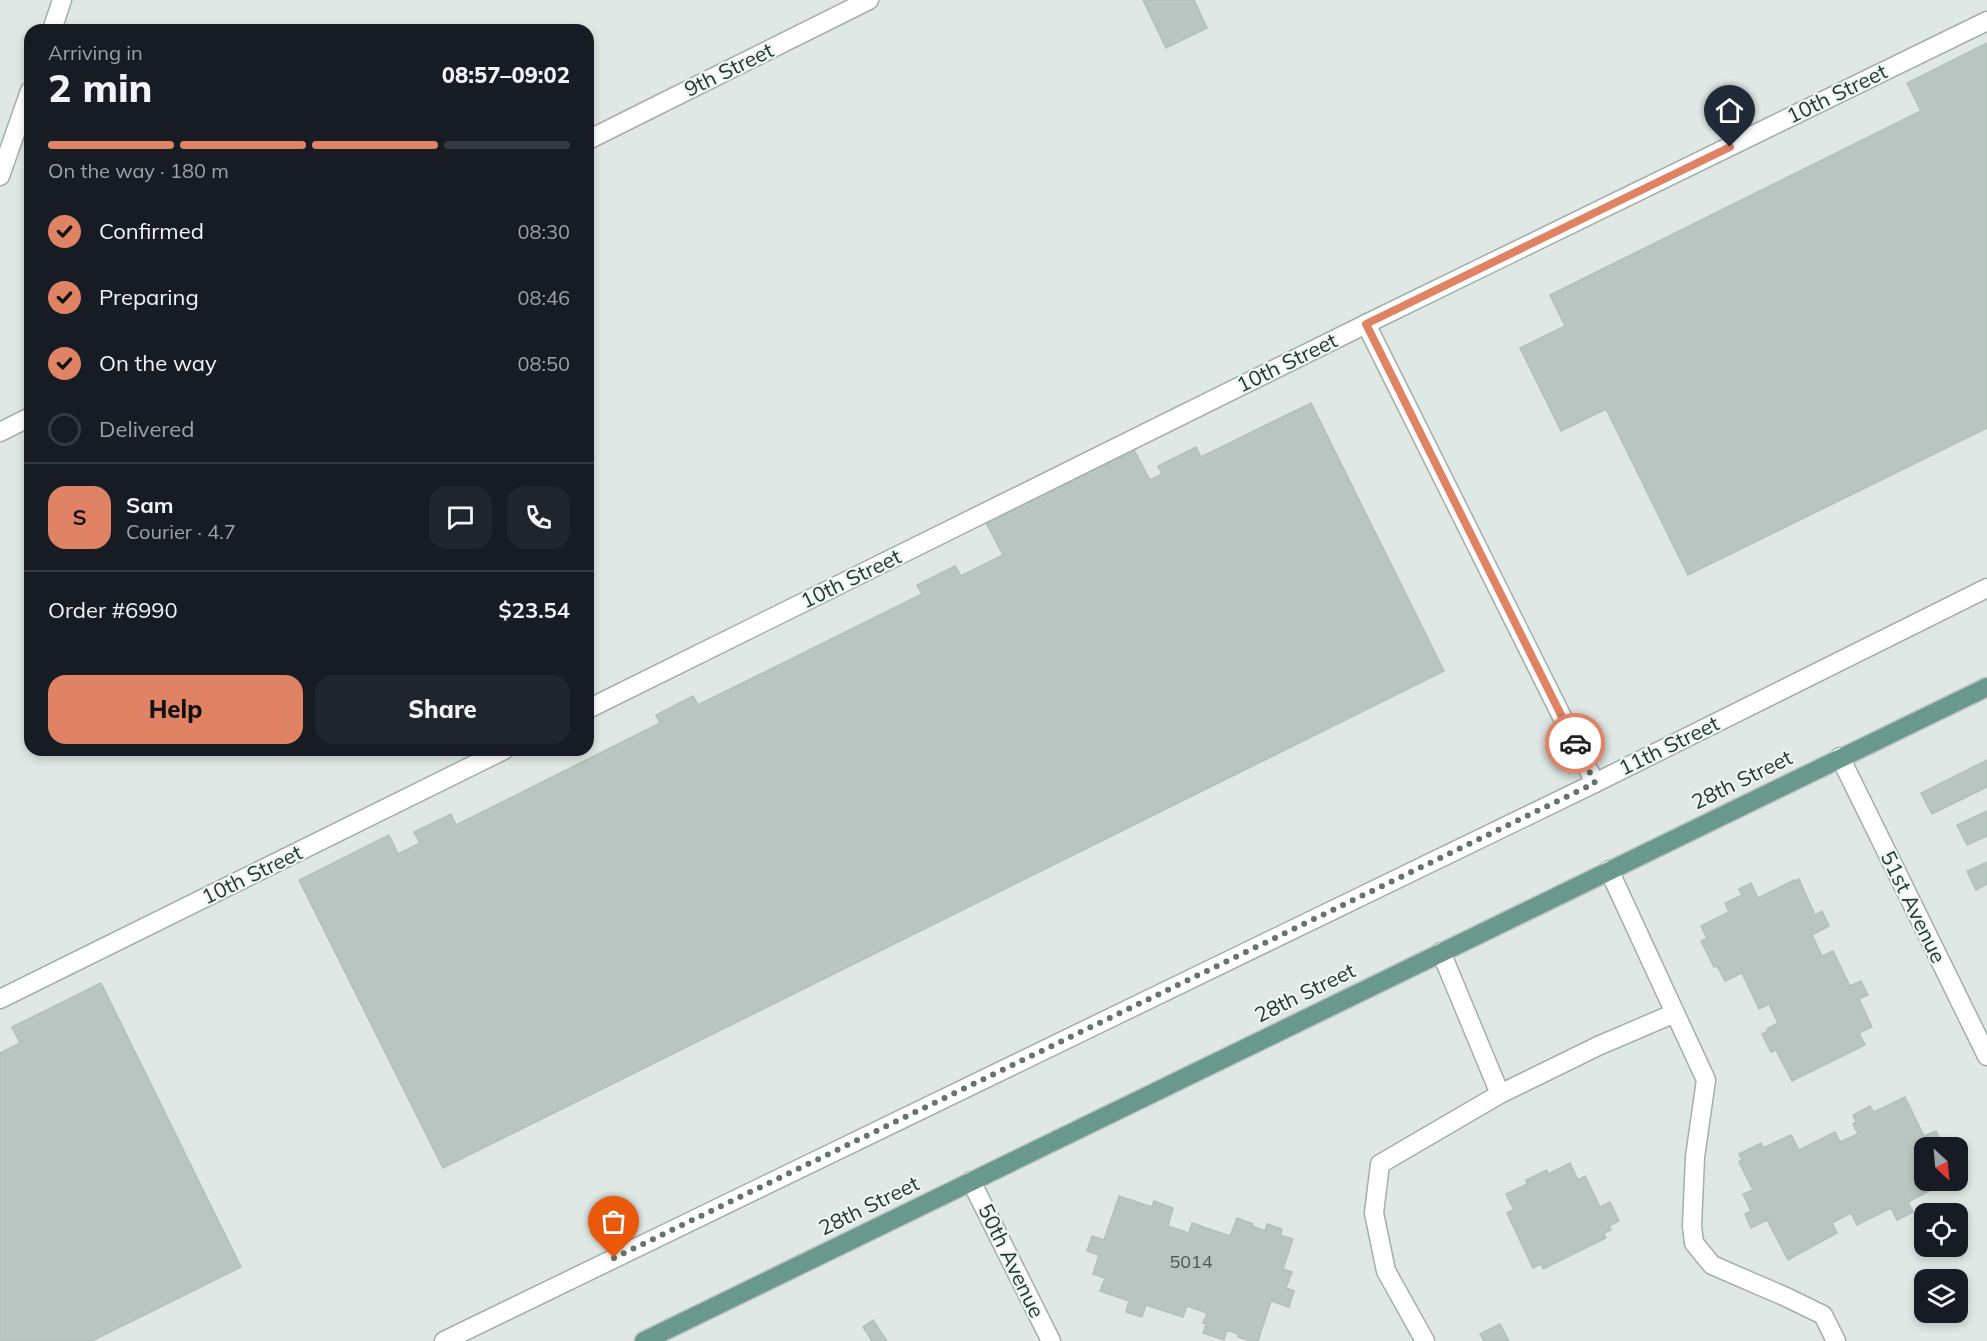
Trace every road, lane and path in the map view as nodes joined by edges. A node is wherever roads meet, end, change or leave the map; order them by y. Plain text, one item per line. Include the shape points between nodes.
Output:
1 (62, 0) edge
2 (869, 0) edge
3 (1987, 21) edge
4 (54, 24) edge
5 (24, 108) edge
6 (594, 137) edge
7 (0, 176) edge
8 (1366, 324) junction
9 (24, 420) edge
10 (0, 432) edge
11 (1987, 588) edge
12 (1987, 687) edge
13 (594, 706) edge
14 (492, 756) edge
15 (1840, 758) junction
16 (1595, 783) junction
17 (1609, 870) junction
18 (1441, 952) junction
19 (0, 999) edge
20 (1674, 1012) junction
21 (1987, 1056) edge
22 (1500, 1094) junction
23 (971, 1181) junction
24 (444, 1341) edge
25 (644, 1341) edge
26 (1051, 1341) edge
27 (1425, 1341) edge
28 (1836, 1341) edge

1 - 4 street
2 - 6 street, 9th Street
3 - 8 street, 10th Street
5 - 7 street
8 - 13 street, 10th Street
8 - 16 street
9 - 10 street
11 - 16 street, 11th Street
12 - 15 main road, 28th Street
14 - 19 street, 10th Street
15 - 17 main road, 28th Street
15 - 21 street, 51st Avenue
16 - 24 street, 11th Street
17 - 18 main road, 28th Street
17 - 20 street
18 - 22 street
18 - 23 main road, 28th Street
20 - 22 street
20 - 28 street via 1706,1080 1695,1157 1694,1243 1712,1265 1823,1315
22 - 27 street via 1380,1164 1374,1213 1386,1271
23 - 25 main road, 28th Street
23 - 26 street, 50th Avenue

